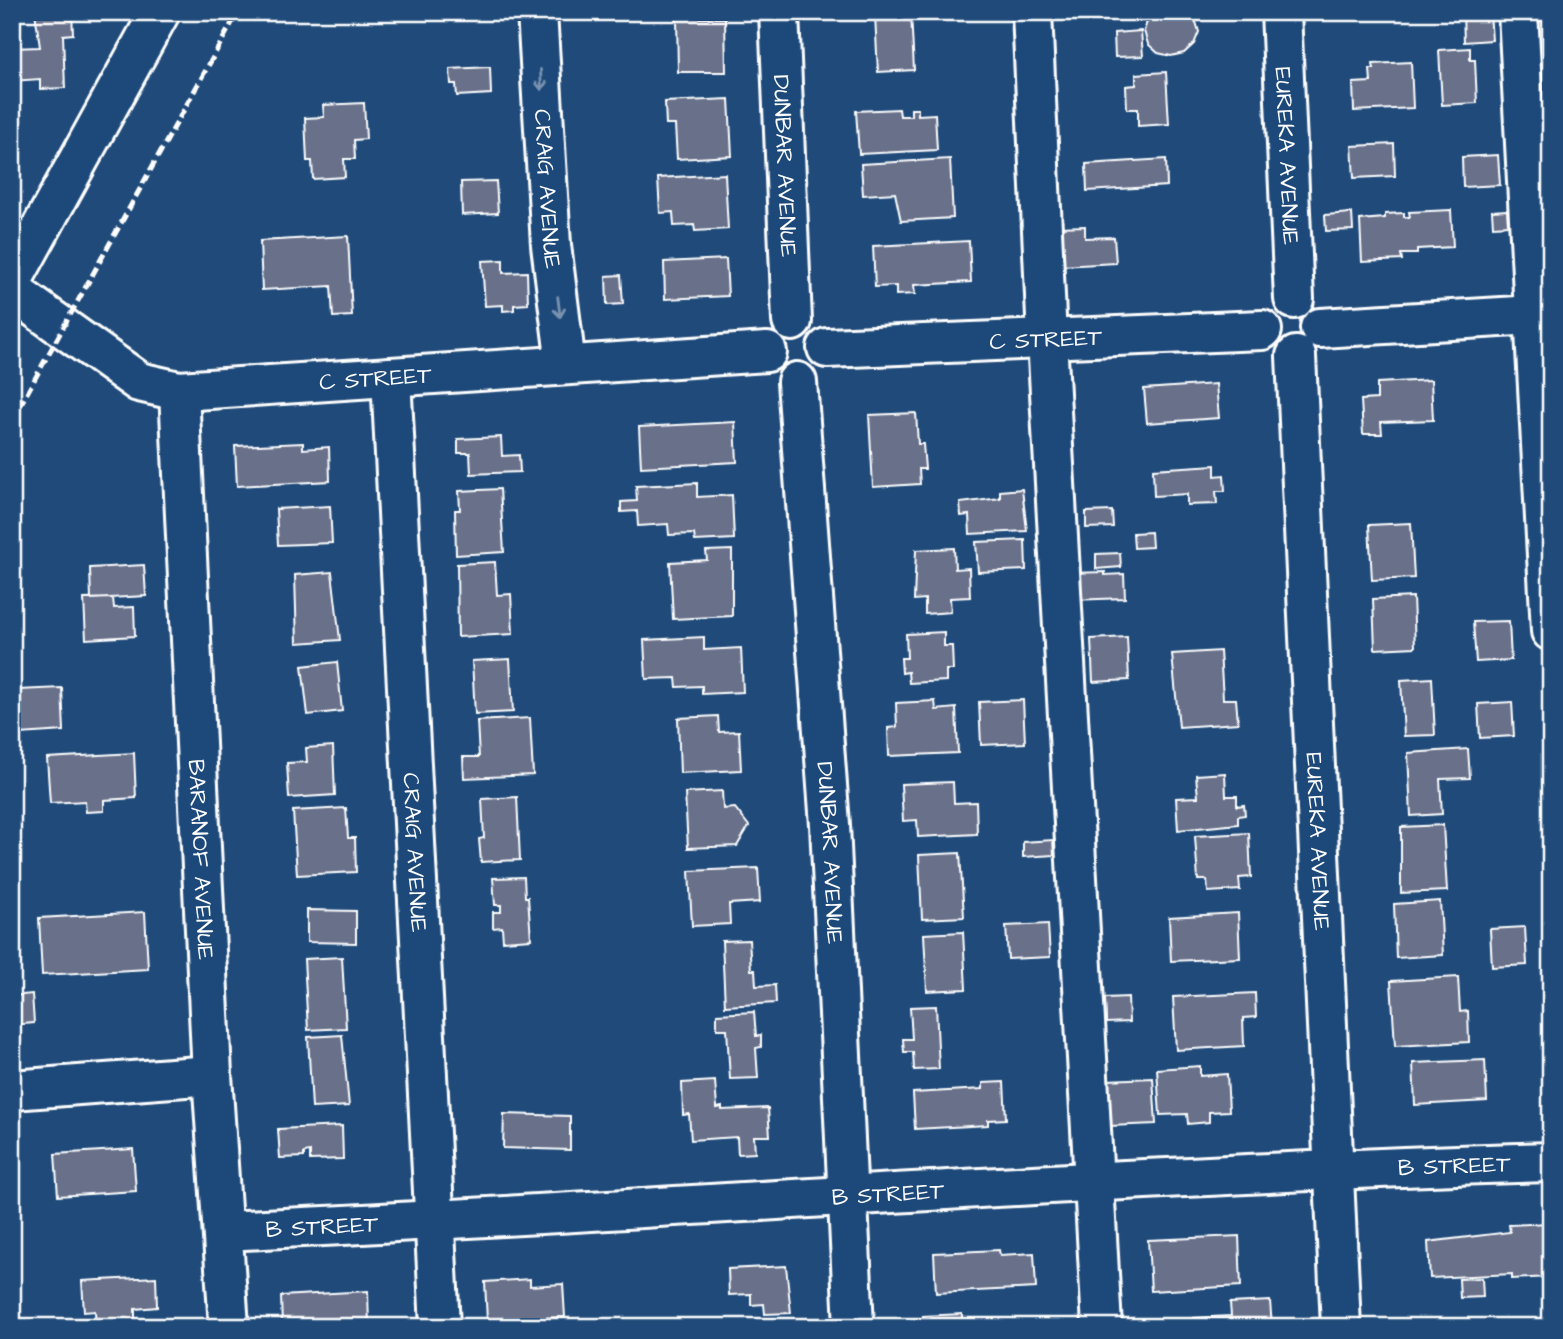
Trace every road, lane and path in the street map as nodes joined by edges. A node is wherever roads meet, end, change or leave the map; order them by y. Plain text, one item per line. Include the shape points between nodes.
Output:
1 (160, 12) edge
2 (537, 12) edge
3 (779, 12) edge
4 (1032, 12) edge
5 (1281, 12) edge
6 (1518, 12) edge
7 (12, 281) edge
8 (12, 291) edge
9 (1294, 299) junction
10 (1542, 314) edge
11 (792, 321) junction
12 (1320, 328) junction
13 (1262, 330) junction
14 (1047, 339) junction
15 (827, 348) junction
16 (767, 352) junction
17 (1296, 356) junction
18 (566, 365) junction
19 (390, 377) junction
20 (797, 382) junction
21 (179, 391) junction
22 (1551, 631) edge
23 (212, 1075) junction
24 (12, 1090) edge
25 (1551, 1162) edge
26 (1333, 1168) junction
27 (1095, 1179) junction
28 (850, 1197) junction
29 (435, 1221) junction
30 (224, 1231) junction
31 (229, 1327) edge
32 (440, 1327) edge
33 (854, 1327) edge
34 (1102, 1327) edge
35 (1341, 1327) edge

1 - 7 street
2 -> 18 street, CRAIG AVENUE via 551,245
3 - 11 street, DUNBAR AVENUE
4 - 14 street
5 - 9 street, EUREKA AVENUE
6 - 10 street
8 - 21 street, C STREET via 139,382
9 - 12 street via 1309,305
9 - 13 street via 1275,304
10 - 12 street
10 - 22 street
11 - 15 street via 820,330
11 - 16 street via 774,332
12 - 17 street via 1315,343
13 - 14 street, C STREET
13 - 17 street via 1277,353
14 - 15 street, C STREET
14 - 27 street
15 - 20 street via 820,372
16 - 18 street, C STREET
16 - 20 street via 772,369
17 - 26 street, EUREKA AVENUE
18 - 19 street, C STREET
19 - 21 street, C STREET
19 - 29 street, CRAIG AVENUE
20 - 28 street, DUNBAR AVENUE via 830,825
21 - 23 street, BARANOF AVENUE
23 - 24 street
23 - 30 street, BARANOF AVENUE
25 - 26 street, B STREET
26 - 27 street, B STREET
26 - 35 street, EUREKA AVENUE
27 - 28 street, B STREET
27 - 34 street
28 - 29 street, B STREET
28 - 33 street, DUNBAR AVENUE
29 - 30 street, B STREET
29 - 32 street, CRAIG AVENUE
30 - 31 street, BARANOF AVENUE

